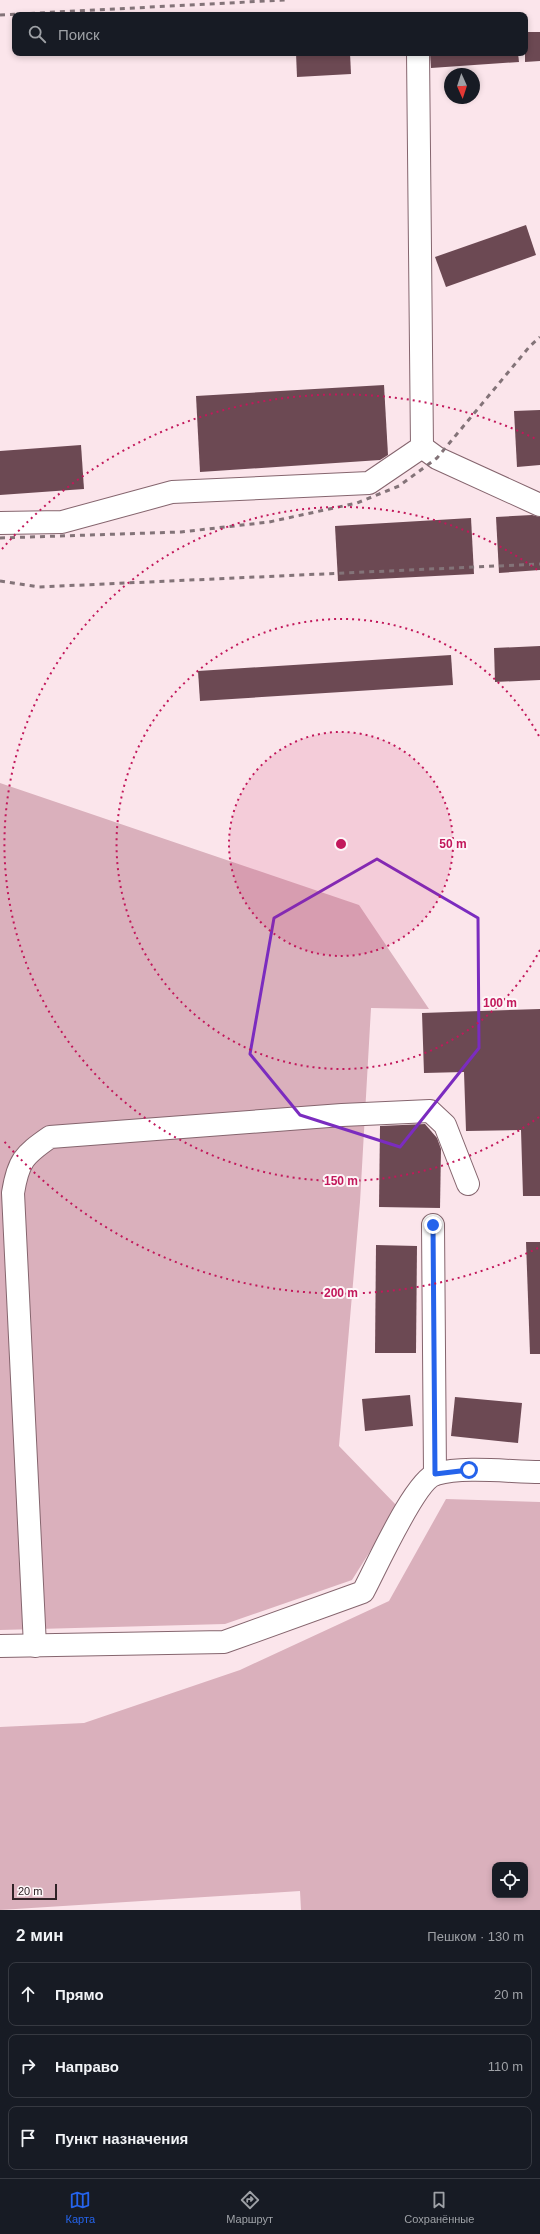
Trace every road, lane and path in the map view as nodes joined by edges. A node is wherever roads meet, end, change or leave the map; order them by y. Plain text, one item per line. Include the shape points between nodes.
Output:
1 (418, 56) edge
2 (422, 447) junction
3 (540, 505) edge
4 (0, 523) edge
5 (468, 1184) dead end
6 (433, 1225) dead end
7 (540, 1472) edge
8 (435, 1474) junction
9 (0, 1646) edge
10 (35, 1646) junction

1 - 2 street
2 - 3 street via 437,458
2 - 4 street via 370,483 172,492 62,522
5 - 10 street via 445,1125 430,1111 342,1115 50,1137 27,1152 16,1174 13,1193
6 - 8 street
7 - 8 street via 469,1470
8 - 10 street via 415,1493 363,1592 224,1642
9 - 10 street

